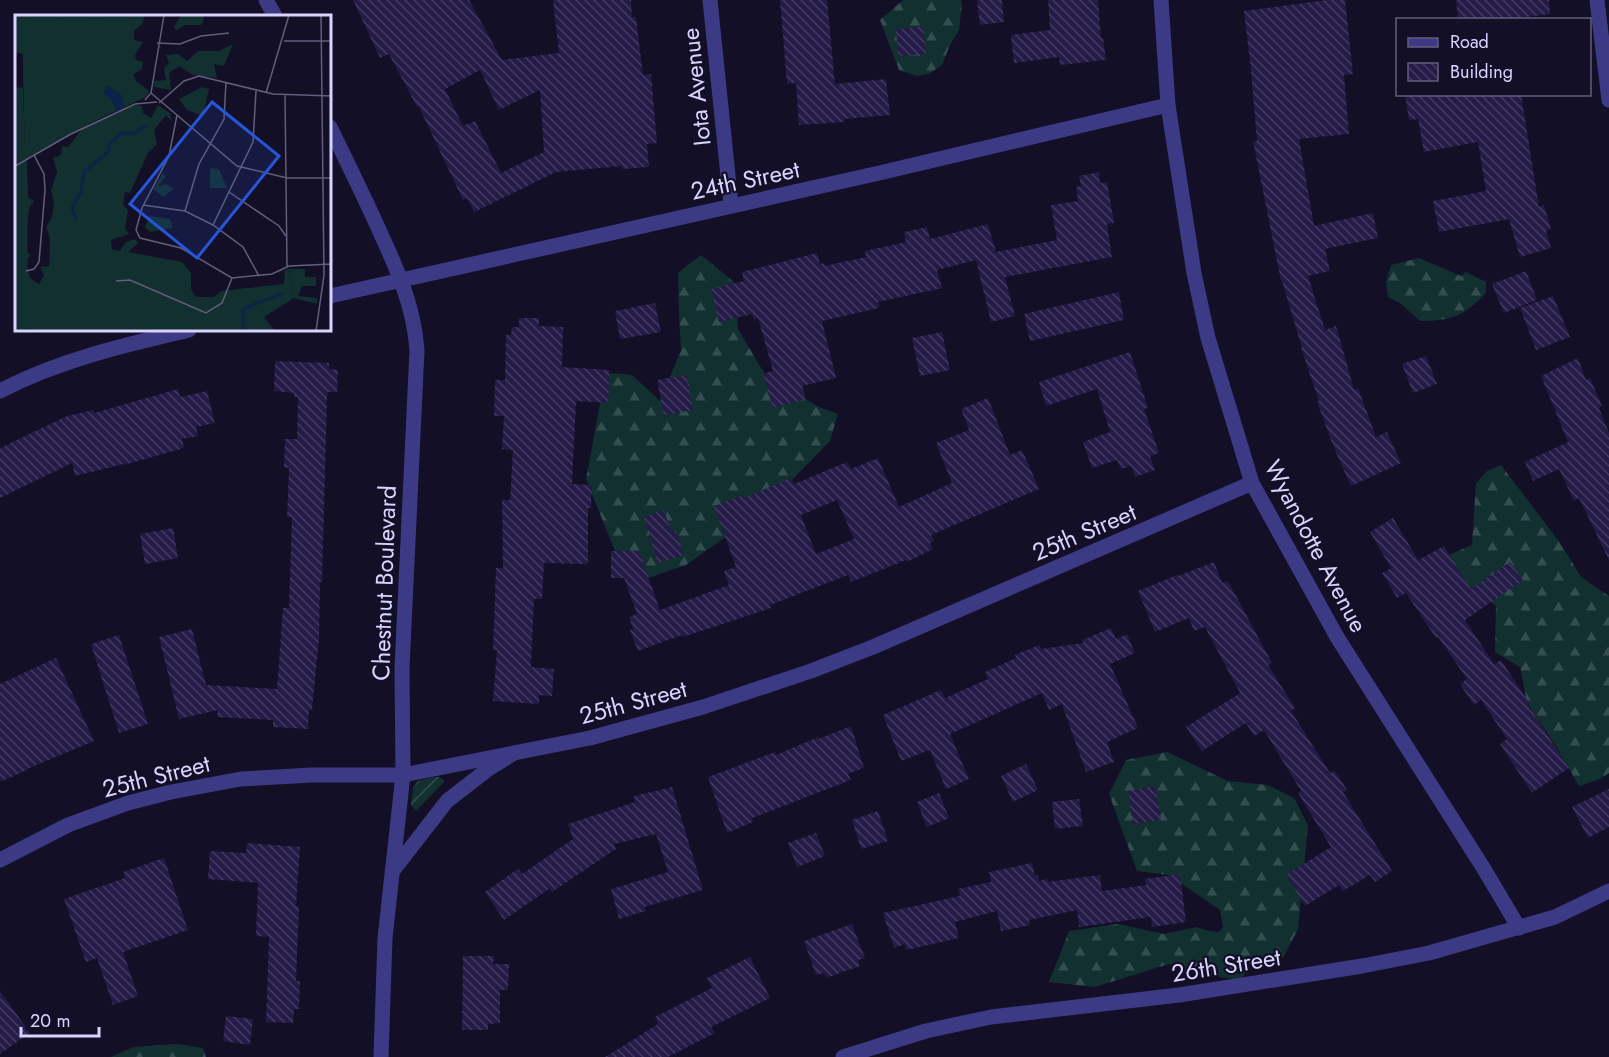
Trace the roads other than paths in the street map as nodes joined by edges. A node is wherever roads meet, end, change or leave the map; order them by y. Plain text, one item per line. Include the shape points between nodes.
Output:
1 (266, 0) edge
2 (710, 0) edge
3 (1161, 0) edge
4 (1597, 0) edge
5 (274, 15) edge
6 (1609, 100) edge
7 (1168, 105) junction
8 (332, 131) edge
9 (731, 205) junction
10 (402, 279) junction
11 (332, 296) edge
12 (181, 332) edge
13 (0, 390) edge
14 (1252, 483) junction
15 (514, 753) junction
16 (402, 775) junction
17 (0, 860) edge
18 (392, 873) junction
19 (1609, 891) edge
20 (1519, 928) junction
21 (381, 1057) edge
22 (843, 1057) edge

1 - 5 street
2 - 9 street, Iota Avenue
3 - 7 street, Wyandotte Avenue
4 - 6 street
7 - 9 street, 24th Street
7 - 14 street, Wyandotte Avenue via 1208,338
8 - 10 street, Chestnut Boulevard
9 - 10 street, 24th Street
10 - 11 street, 24th Street
10 - 16 street, Chestnut Boulevard via 417,350 402,668
12 - 13 street via 64,364
14 - 15 street, 25th Street via 818,669 697,709 590,738
14 - 20 street, Wyandotte Avenue via 1337,637
15 - 16 street, 25th Street
15 - 18 street via 447,801
16 - 17 street, 25th Street via 238,780 171,792 68,825
16 - 18 street, Chestnut Boulevard
18 - 21 street, Chestnut Boulevard via 384,938
19 - 20 street, 26th Street via 1555,917
20 - 22 street, 26th Street via 1429,953 1362,966 1179,995 992,1017 926,1031

